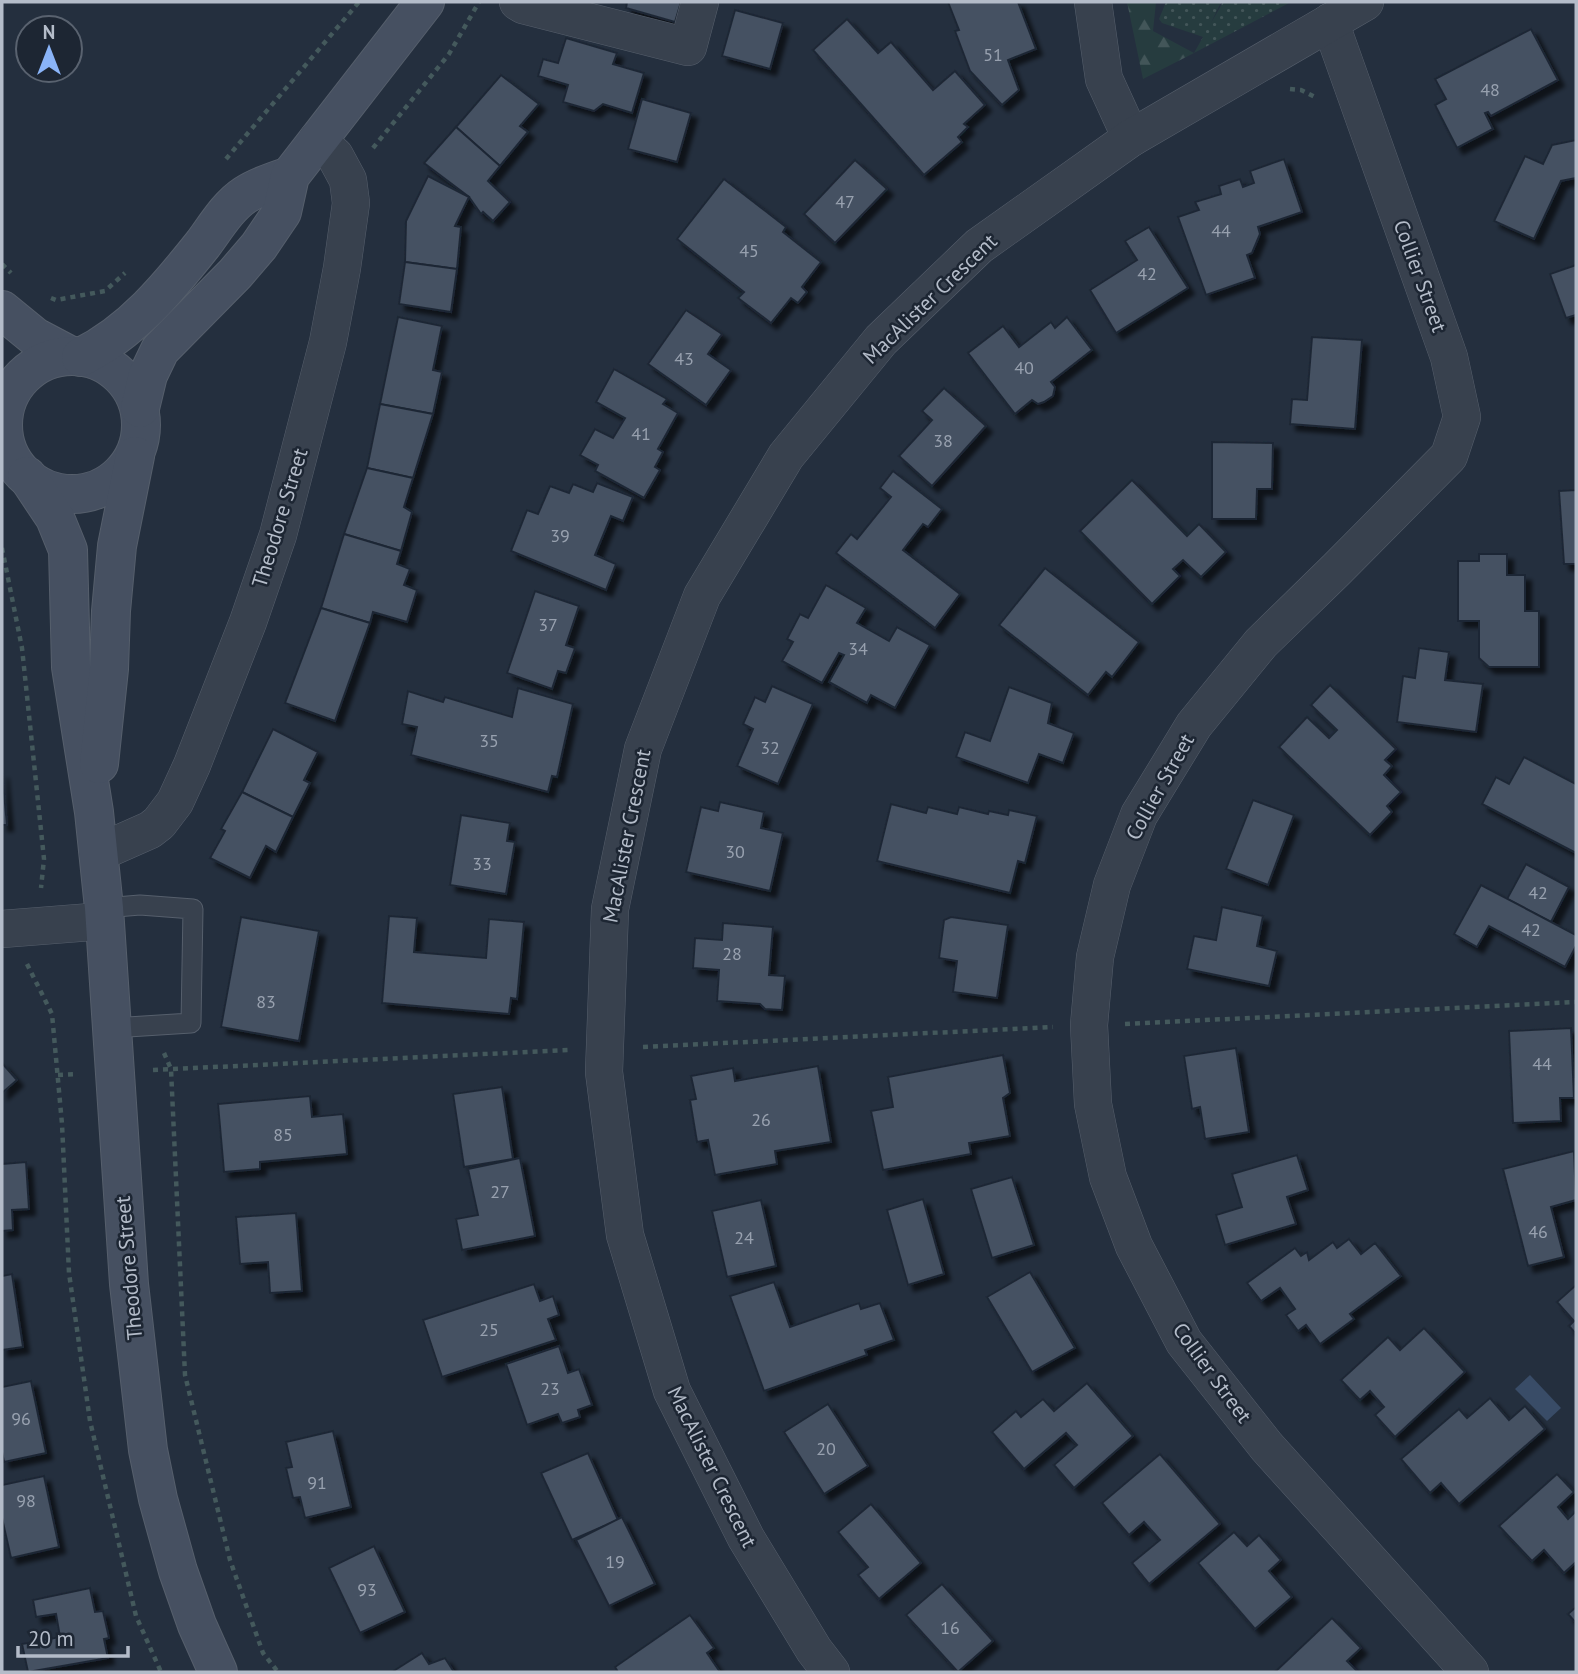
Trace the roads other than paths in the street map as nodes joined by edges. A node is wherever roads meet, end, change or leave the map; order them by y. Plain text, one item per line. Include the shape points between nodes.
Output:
1 (425, 2) edge
2 (517, 2) edge
3 (700, 2) edge
4 (1093, 2) edge
5 (1365, 2) edge
6 (1330, 22) junction
7 (1131, 138) junction
8 (317, 140) junction
9 (290, 176) junction
10 (10, 296) edge
11 (76, 357) junction
12 (140, 408) junction
13 (2, 434) edge
14 (137, 447) junction
15 (27, 476) junction
16 (94, 812) junction
17 (98, 853) junction
18 (104, 915) junction
19 (2, 929) edge
20 (112, 1028) junction
21 (218, 1672) edge
22 (831, 1672) edge
23 (1470, 1672) edge

1 - 8 main road
2 - 3 street via 688,47
4 - 7 street via 1104,79
5 - 6 street, MacAlister Crescent
6 - 7 street, MacAlister Crescent
6 - 23 street, Collier Street via 1449,357 1462,417 1449,456 1261,643 1195,725 1139,816 1112,885 1095,957 1089,1025 1093,1104 1108,1177 1134,1246 1184,1342 1267,1447
7 - 22 street, MacAlister Crescent via 979,246 881,340 786,456 702,596 643,749 610,909 604,1073 625,1235 672,1391 746,1538
8 - 9 main road
8 - 17 street, Theodore Street via 335,156 348,180 351,203 328,342 278,535 175,802 150,830
9 - 11 main road via 236,202 134,321 113,340
9 - 12 main road via 282,212 259,246 160,350
10 - 11 main road via 35,337
11 - 12 main road via 119,373
11 - 13 main road via 38,364 20,378 5,405
12 - 14 main road
13 - 15 main road
14 - 15 main road via 123,473 96,491 62,492
14 - 16 main road, Theodore Street via 117,546
15 - 16 main road, Theodore Street via 55,518 68,550 71,667
16 - 17 main road, Theodore Street
17 - 18 main road, Theodore Street
18 - 19 street
18 - 20 main road, Theodore Street
18 - 20 lane via 140,905 193,909 191,1023
20 - 21 main road, Theodore Street via 129,1284 148,1450 178,1571

